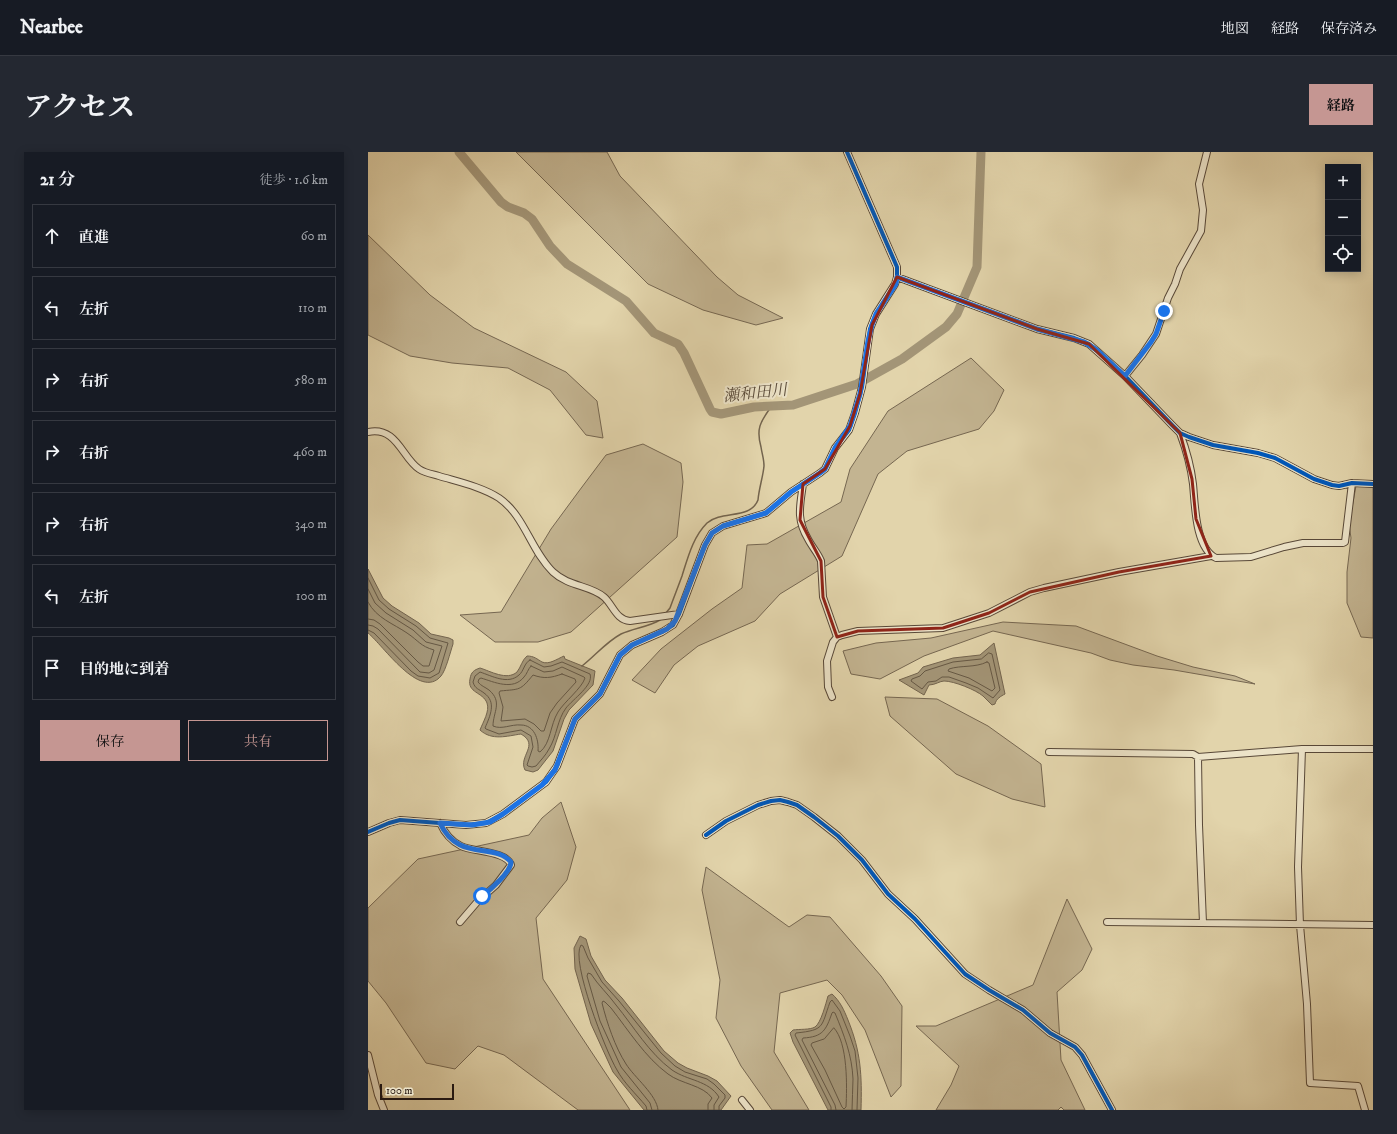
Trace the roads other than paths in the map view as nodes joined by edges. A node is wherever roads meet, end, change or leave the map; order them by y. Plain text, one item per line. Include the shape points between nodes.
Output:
1 (847, 152) edge
2 (1207, 152) edge
3 (897, 277) junction
4 (1125, 376) junction
5 (368, 432) edge
6 (1180, 433) junction
7 (1352, 483) junction
8 (803, 484) junction
9 (1373, 484) edge
10 (1211, 556) junction
11 (679, 614) junction
12 (837, 637) junction
13 (832, 697) dead end
14 (1302, 749) junction
15 (1373, 749) edge
16 (1049, 752) dead end
17 (1198, 757) junction
18 (440, 823) junction
19 (368, 832) edge
20 (706, 835) dead end
21 (460, 922) dead end
22 (1107, 922) dead end
23 (1203, 923) junction
24 (1300, 925) junction
25 (1373, 925) edge
26 (368, 1055) edge
27 (742, 1100) dead end
28 (384, 1110) edge
29 (750, 1110) edge
30 (1112, 1110) edge
31 (1364, 1110) edge

1 - 3 street via 897,267
2 - 4 street via 1199,184 1203,210 1201,231 1180,269 1156,334
3 - 4 street via 1037,329 1084,342 1097,350
3 - 8 street via 896,284 876,314 872,325 860,394 850,426 825,469
4 - 6 street
5 - 11 street via 380,432 394,439 420,470 470,485 499,498 516,515 553,572 569,583 600,594 620,617 627,621
6 - 7 street via 1200,442 1275,458 1326,484 1339,486
6 - 10 street via 1192,479 1198,524 1205,548
7 - 9 street
7 - 10 street via 1345,542 1312,542 1284,546 1244,558 1218,559
8 - 11 street via 766,513 723,526 712,533
8 - 12 street via 800,520 804,533 821,561 823,597
10 - 12 street via 1127,570 1044,588 1025,594 990,613 943,628 858,631
11 - 18 street via 671,627 632,645 620,655 600,694 575,719 556,766 546,782 490,822 472,825
12 - 13 street via 826,661 828,687
14 - 15 street
14 - 17 street
14 - 24 street via 1298,867
16 - 17 street via 1193,754
17 - 23 street
18 - 19 street via 400,820
18 - 21 street via 444,831 457,843 473,850 501,856 509,860 511,865 496,885
20 - 30 street via 726,821 765,803 780,800 796,805 814,817 862,860 888,894 965,974 1023,1010 1050,1033 1080,1050
22 - 23 street
23 - 24 street
24 - 25 street
24 - 31 street via 1310,1083 1358,1086
26 - 28 street
27 - 29 street

